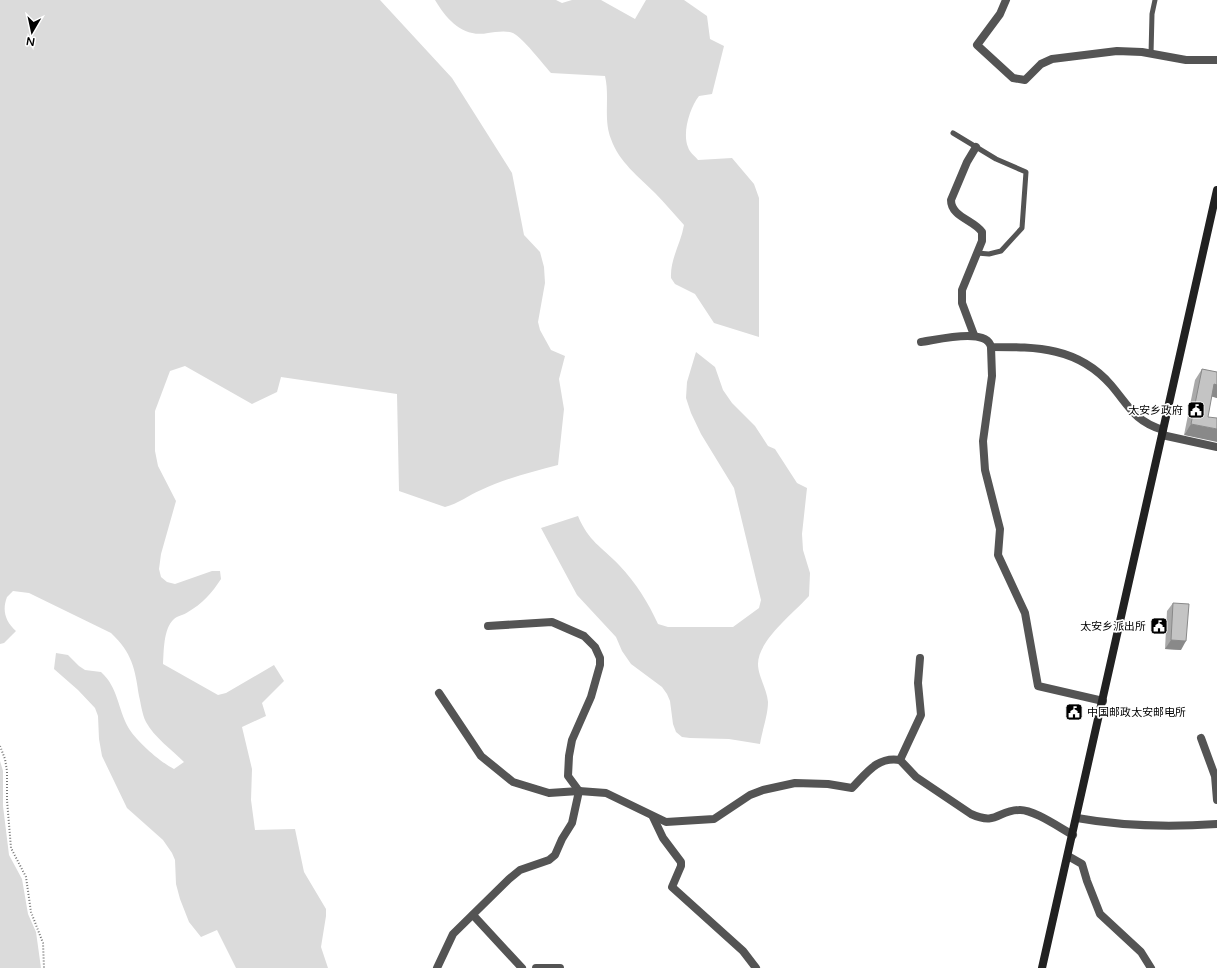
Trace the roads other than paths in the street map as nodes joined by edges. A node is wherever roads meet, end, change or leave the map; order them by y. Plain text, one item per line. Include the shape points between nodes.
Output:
1 (1006, 0) edge
2 (1155, 0) edge
3 (1151, 54) junction
4 (1217, 60) edge
5 (953, 133) dead end
6 (976, 147) junction
7 (1217, 190) edge
8 (977, 253) junction
9 (974, 336) junction
10 (921, 342) dead end
11 (991, 347) junction
12 (1162, 433) junction
13 (1217, 447) edge
14 (488, 626) dead end
15 (920, 658) dead end
16 (439, 693) dead end
17 (1102, 701) junction
18 (1202, 738) dead end
19 (900, 760) junction
20 (579, 791) junction
21 (1217, 800) edge
22 (653, 817) junction
23 (1077, 818) junction
24 (1217, 824) edge
25 (1073, 835) junction
26 (1068, 856) junction
27 (473, 915) junction
28 (437, 968) edge
29 (522, 968) edge
30 (536, 968) edge
31 (560, 968) edge
32 (756, 968) edge
33 (1042, 968) edge
34 (1151, 968) edge

1 - 3 street via 1000,14 977,45 1013,78 1024,80 1044,62 1064,57 1126,50
2 - 3 lane
3 - 4 street via 1186,60
5 - 6 lane
6 - 8 street via 967,162 951,205 955,212 970,220 982,232
6 - 8 lane via 1026,172 1022,228 1001,251
7 - 12 main road
8 - 9 street via 961,298
9 - 10 street
9 - 11 street via 986,339
11 - 12 street via 1040,347 1077,360 1102,376 1139,419
11 - 17 street via 992,376 983,440 985,470 1000,529 998,555 1025,614 1038,686
12 - 13 street
12 - 17 main road
14 - 20 street via 552,622 580,634 596,647 600,662 596,681 575,732 568,763 568,776
15 - 19 street via 920,718
16 - 20 street via 481,756 513,782 550,793
17 - 23 main road
18 - 21 street via 1215,776
19 - 22 street via 878,762 852,788 795,783 750,795 714,819 666,822
19 - 25 street via 916,778 981,819 1026,810
20 - 22 street via 606,793
20 - 27 street via 572,823 555,855 515,874
22 - 32 street via 663,838 681,862 672,887 744,951
23 - 24 street via 1096,822 1195,826
23 - 25 main road
25 - 26 main road
26 - 33 main road
26 - 34 street via 1082,864 1096,907 1104,920 1141,952
27 - 28 street via 453,934
27 - 29 street
30 - 31 street

